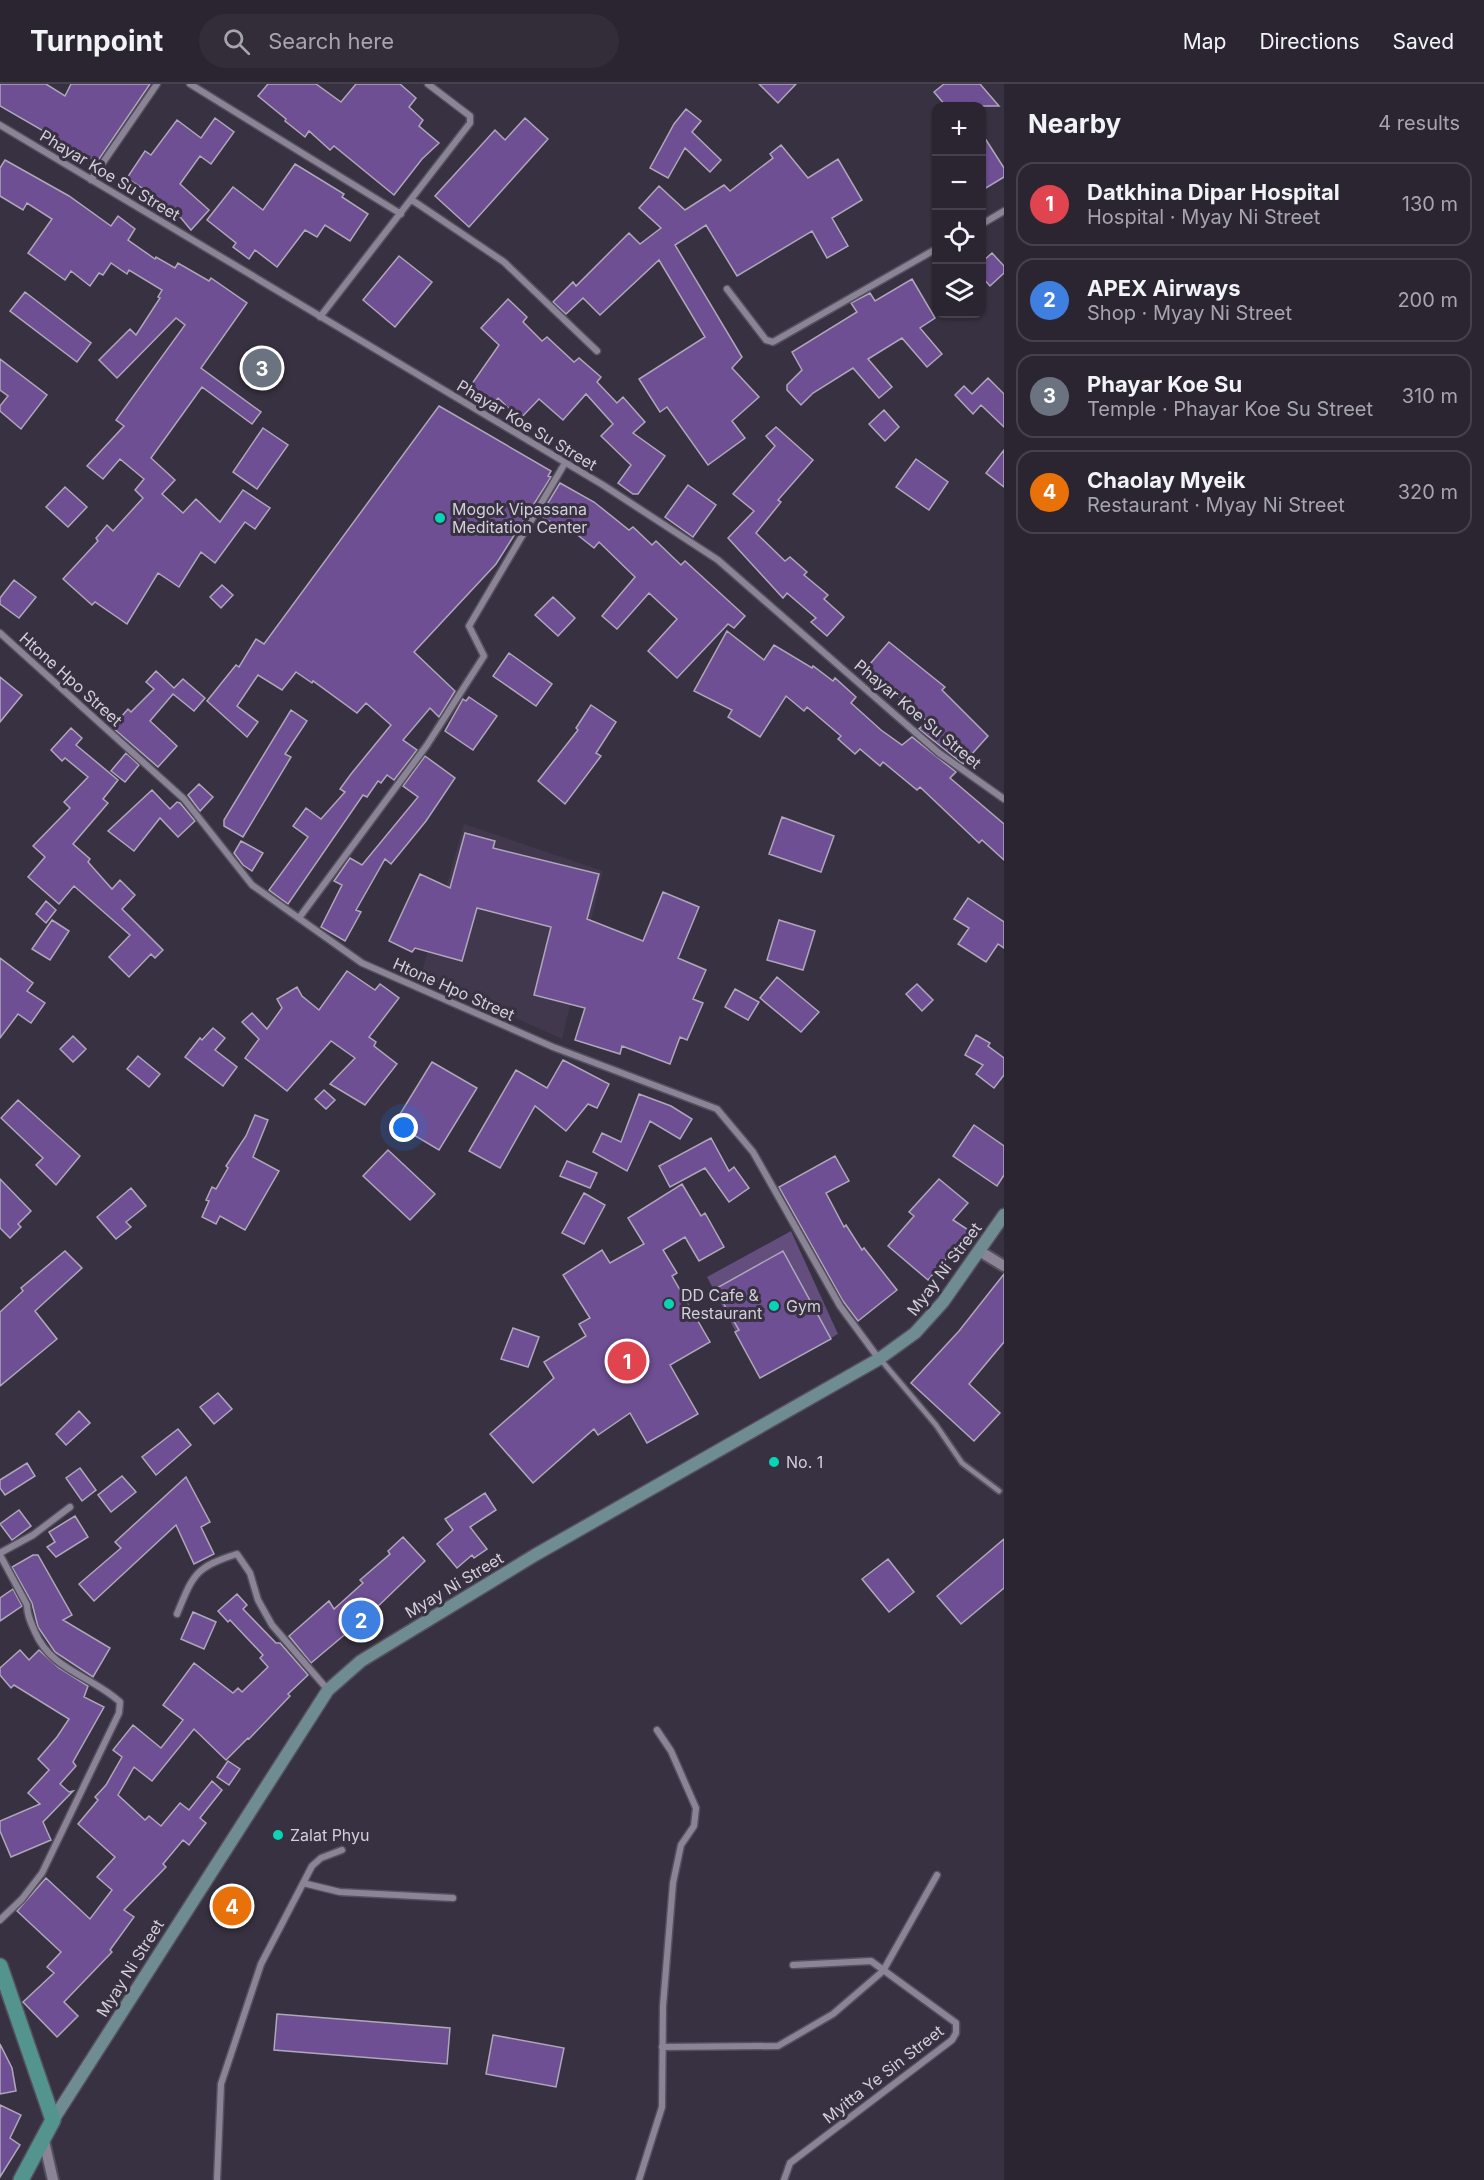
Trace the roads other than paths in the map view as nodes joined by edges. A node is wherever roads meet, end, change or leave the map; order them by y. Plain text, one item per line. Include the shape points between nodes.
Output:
1 (158, 84) edge
2 (190, 84) edge
3 (428, 84) edge
4 (0, 125) edge
5 (91, 180) junction
6 (412, 200) junction
7 (1004, 211) edge
8 (401, 214) junction
9 (986, 221) edge
10 (932, 251) edge
11 (727, 290) dead end
12 (320, 317) junction
13 (597, 351) dead end
14 (565, 463) junction
15 (0, 633) edge
16 (1004, 799) edge
17 (299, 918) junction
18 (1004, 1215) edge
19 (981, 1252) junction
20 (1004, 1266) edge
21 (879, 1359) junction
22 (999, 1491) dead end
23 (70, 1507) dead end
24 (0, 1554) edge
25 (177, 1614) dead end
26 (328, 1690) junction
27 (657, 1730) dead end
28 (342, 1850) dead end
29 (937, 1875) dead end
30 (303, 1883) junction
31 (453, 1898) dead end
32 (0, 1920) edge
33 (793, 1965) dead end
34 (0, 1966) edge
35 (883, 1971) junction
36 (662, 2047) junction
37 (53, 2120) junction
38 (44, 2141) junction
39 (21, 2180) edge
40 (53, 2180) edge
41 (217, 2180) edge
42 (639, 2180) edge
43 (784, 2180) edge

1 - 5 street
2 - 8 street
3 - 6 street via 470,116 470,123
4 - 5 street, Phayar Koe Su Street
5 - 12 street, Phayar Koe Su Street
6 - 8 street
6 - 13 street via 504,262
7 - 9 street
8 - 12 street
10 - 11 street via 773,342 766,340
12 - 14 street, Phayar Koe Su Street
14 - 16 street, Phayar Koe Su Street via 718,560 939,753
14 - 17 street via 469,626 484,656 427,745
15 - 17 street, Htone Hpo Street via 184,800 252,885
17 - 21 street, Htone Hpo Street via 362,963 553,1047 717,1109 753,1152 840,1306
18 - 19 main road, Myay Ni Street
19 - 20 street
19 - 21 main road, Myay Ni Street via 915,1333
21 - 22 lane via 936,1425 962,1463
21 - 26 main road, Myay Ni Street via 535,1555 361,1661
23 - 24 street
24 - 32 street via 27,1605 40,1644 63,1667 120,1702 119,1713 42,1873
25 - 26 street via 192,1579 210,1563 237,1554 250,1573 258,1600 272,1625
26 - 37 main road, Myay Ni Street
27 - 36 street via 671,1751 696,1808 694,1826 681,1845 673,1883
28 - 30 street via 321,1858
29 - 35 street
30 - 31 street via 340,1892
30 - 41 street via 261,1964 220,2084
33 - 35 street via 871,1961
34 - 37 main road
35 - 36 street via 833,2014 778,2046
35 - 43 street, Myitta Ye Sin Street via 956,2023 956,2032 952,2040 790,2163
36 - 42 street via 662,2107
37 - 38 main road
38 - 39 main road
38 - 40 street

